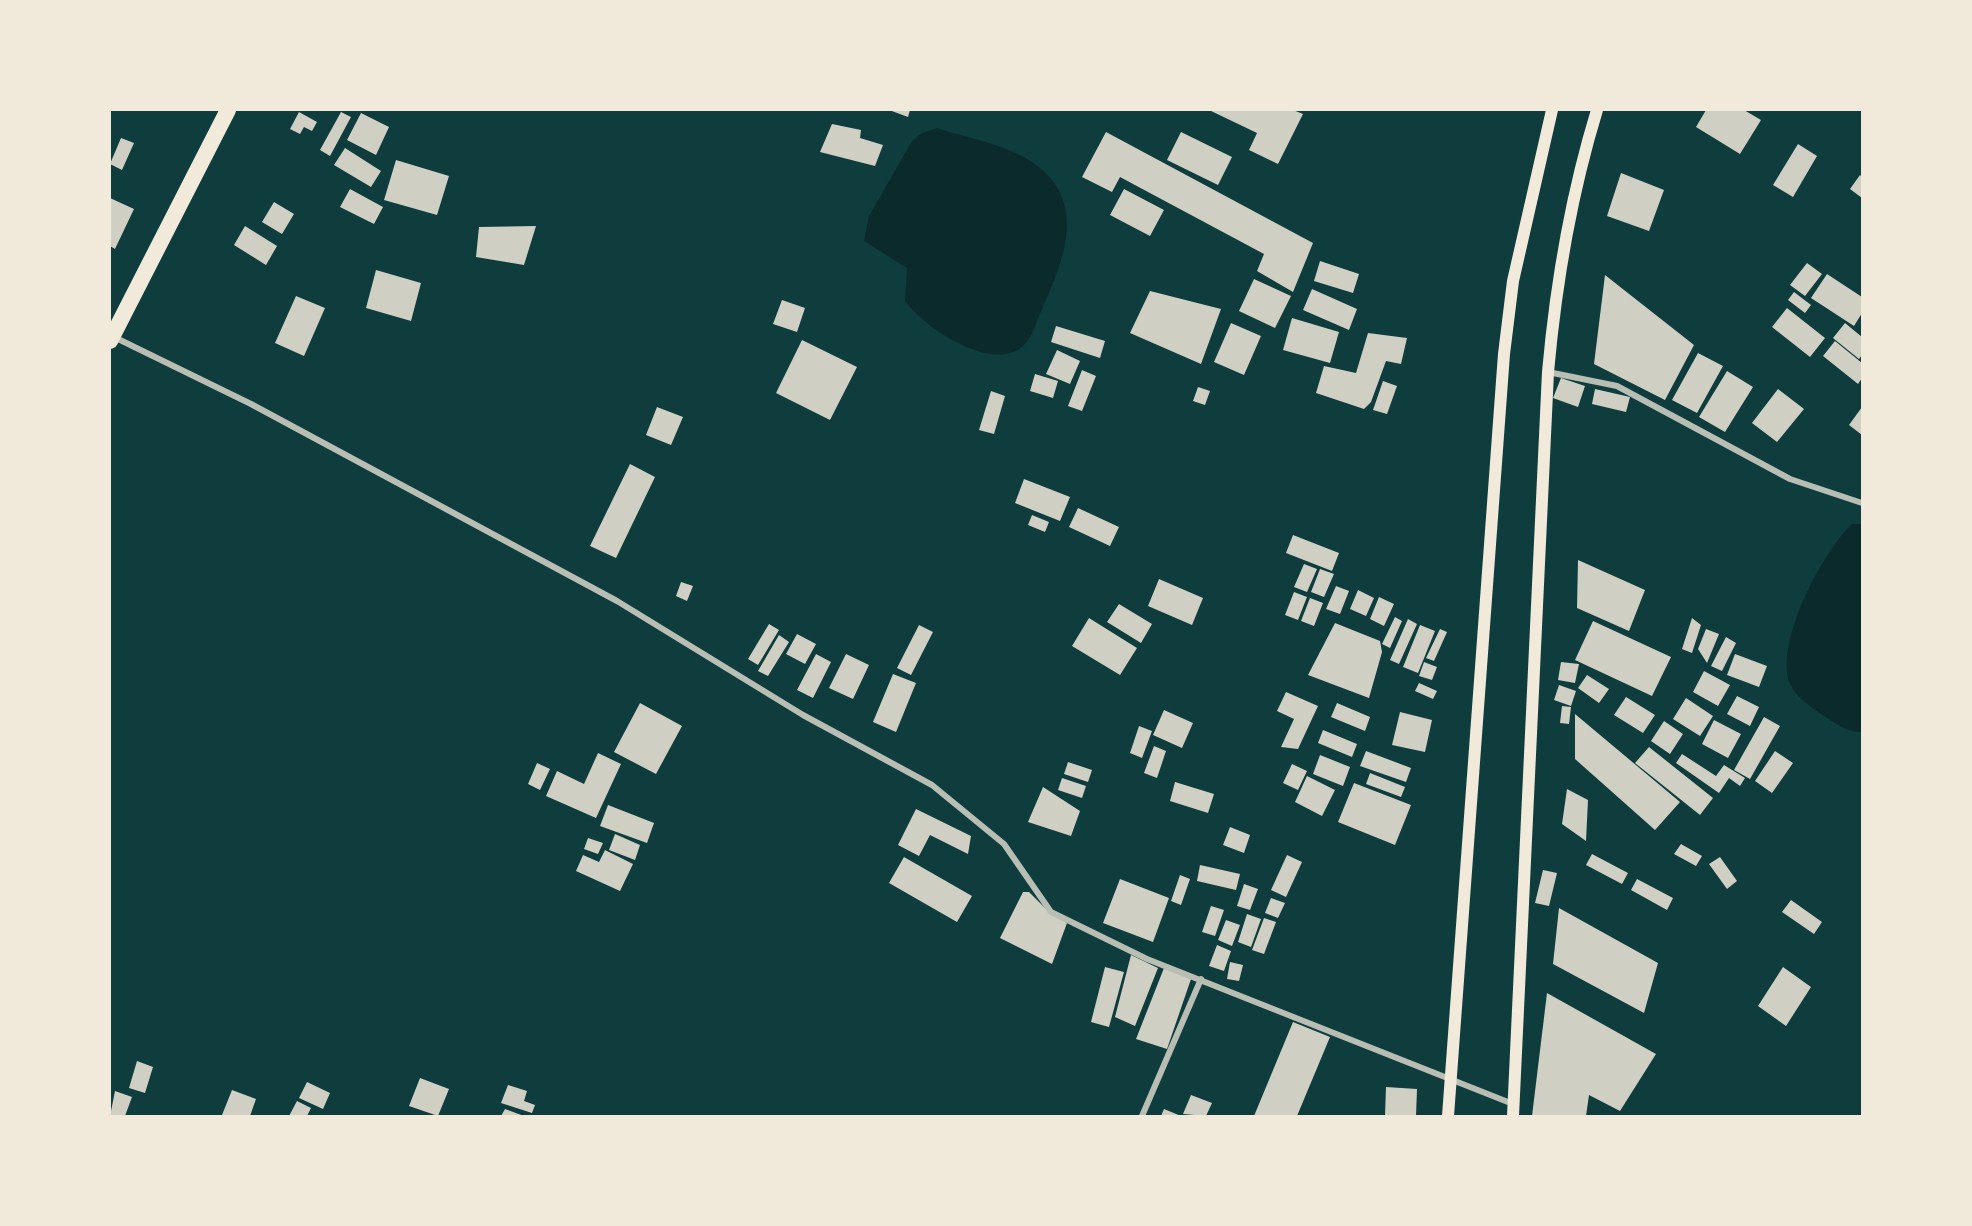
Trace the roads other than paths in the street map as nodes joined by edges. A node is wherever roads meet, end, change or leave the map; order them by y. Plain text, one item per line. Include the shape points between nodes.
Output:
1 (228, 110) edge
2 (1552, 110) edge
3 (1597, 110) edge
4 (111, 339) edge
5 (1548, 372) junction
6 (1863, 503) edge
7 (1201, 979) junction
8 (1450, 1078) junction
9 (1513, 1110) edge
10 (1142, 1116) edge
11 (1448, 1116) edge

1 - 4 highway
2 - 8 main road via 1513,281 1504,354
3 - 5 main road via 1584,152 1555,295
4 - 7 street via 250,404 617,601 803,715 932,785 1004,844 1051,912 1147,959
5 - 6 street via 1617,386 1790,478
5 - 9 main road
7 - 8 street
7 - 10 street
8 - 9 street
8 - 11 main road

